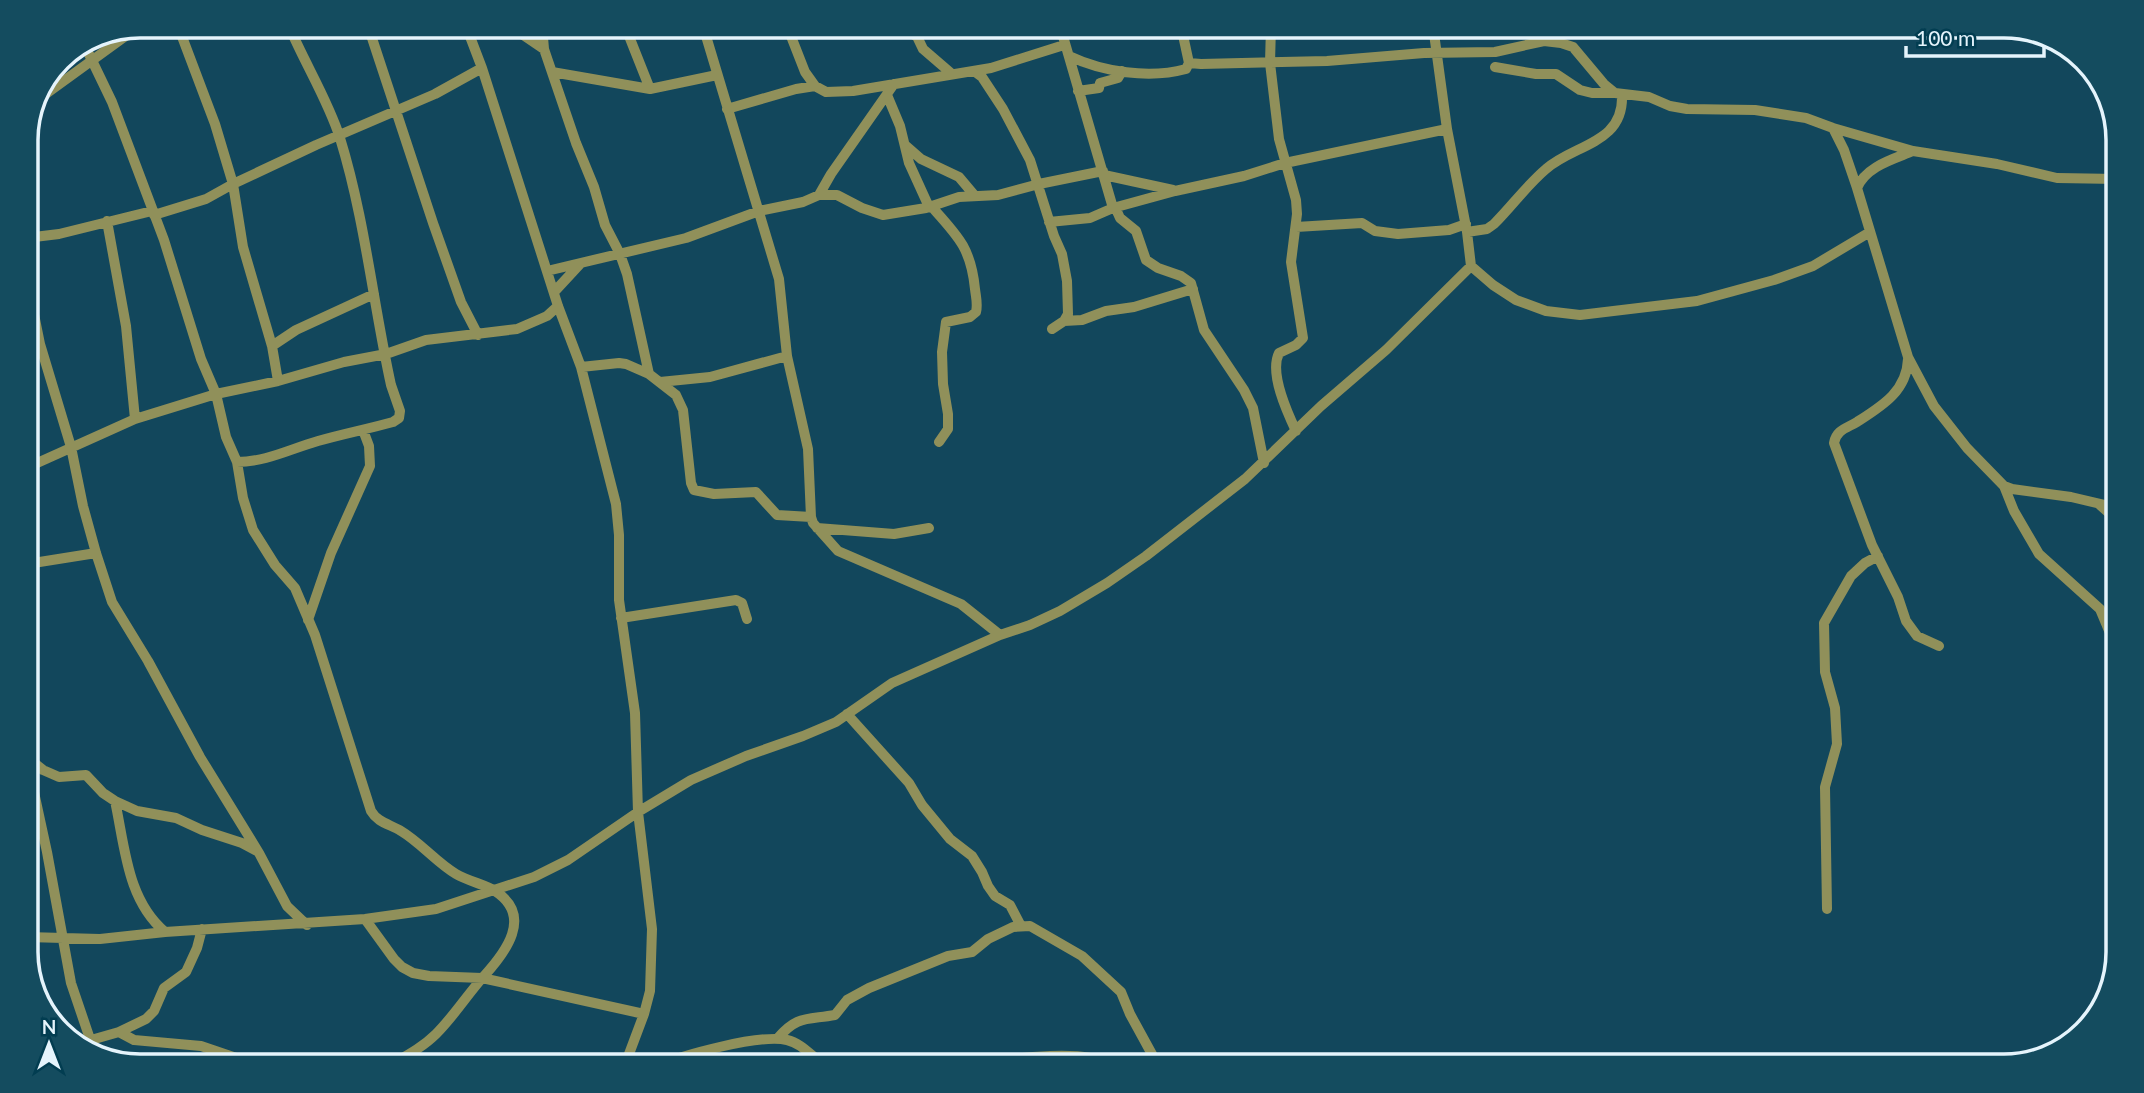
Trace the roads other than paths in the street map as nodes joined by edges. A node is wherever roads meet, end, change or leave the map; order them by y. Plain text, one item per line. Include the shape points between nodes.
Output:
1 (183, 38) edge
2 (294, 38) edge
3 (372, 38) edge
4 (471, 38) edge
5 (528, 38) edge
6 (543, 38) edge
7 (630, 38) edge
8 (706, 38) edge
9 (791, 38) edge
10 (919, 38) edge
11 (1063, 38) edge
12 (1184, 38) edge
13 (1271, 38) edge
14 (1435, 38) edge
15 (120, 40) edge
16 (1064, 45) junction
17 (544, 49) junction
18 (89, 53) edge
19 (1437, 53) junction
20 (1069, 56) junction
21 (92, 60) junction
22 (1270, 63) junction
23 (1189, 64) junction
24 (1495, 67) dead end
25 (482, 68) junction
26 (974, 71) junction
27 (1122, 71) junction
28 (552, 72) junction
29 (952, 74) junction
30 (717, 75) junction
31 (894, 84) junction
32 (815, 86) junction
33 (53, 88) edge
34 (650, 89) junction
35 (1078, 91) junction
36 (1618, 94) junction
37 (887, 95) junction
38 (727, 109) junction
39 (394, 110) junction
40 (1832, 128) junction
41 (1447, 129) junction
42 (338, 134) junction
43 (905, 145) junction
44 (1913, 151) junction
45 (1285, 163) junction
46 (1103, 173) junction
47 (2105, 179) edge
48 (233, 184) junction
49 (1039, 184) junction
50 (1857, 188) junction
51 (1175, 191) junction
52 (819, 195) junction
53 (975, 196) junction
54 (930, 207) junction
55 (1114, 208) junction
56 (760, 211) junction
57 (153, 213) junction
58 (107, 221) junction
59 (1049, 222) junction
60 (1296, 227) junction
61 (1466, 228) junction
62 (1870, 232) junction
63 (39, 236) edge
64 (620, 254) junction
65 (580, 264) junction
66 (1471, 265) junction
67 (547, 271) junction
68 (1193, 289) junction
69 (555, 292) junction
70 (374, 294) junction
71 (558, 306) junction
72 (1064, 321) junction
73 (1052, 329) dead end
74 (478, 335) junction
75 (39, 339) edge
76 (272, 346) junction
77 (386, 354) junction
78 (787, 356) junction
79 (1908, 357) junction
80 (581, 367) junction
81 (649, 374) junction
82 (278, 381) junction
83 (660, 382) junction
84 (216, 394) junction
85 (135, 419) junction
86 (363, 430) junction
87 (1296, 431) junction
88 (939, 442) dead end
89 (71, 447) junction
90 (39, 462) edge
91 (237, 462) junction
92 (1264, 463) junction
93 (2004, 486) junction
94 (2098, 503) junction
95 (2105, 505) edge
96 (2105, 510) edge
97 (811, 517) junction
98 (817, 528) junction
99 (929, 528) dead end
100 (96, 552) junction
101 (1878, 556) junction
102 (39, 562) edge
103 (621, 618) junction
104 (747, 619) dead end
105 (308, 620) junction
106 (2106, 622) edge
107 (1000, 635) junction
108 (1938, 646) dead end
109 (847, 714) junction
110 (39, 767) edge
111 (114, 802) junction
112 (638, 811) junction
113 (39, 822) edge
114 (259, 853) junction
115 (495, 891) junction
116 (1827, 909) dead end
117 (365, 919) junction
118 (307, 925) junction
119 (1021, 926) junction
120 (202, 929) junction
121 (164, 932) junction
122 (39, 938) edge
123 (62, 939) junction
124 (482, 978) junction
125 (644, 1014) junction
126 (119, 1032) junction
127 (90, 1039) joint
128 (777, 1039) junction
129 (225, 1054) edge
130 (411, 1054) edge
131 (629, 1054) edge
132 (689, 1054) edge
133 (811, 1054) edge
134 (1152, 1054) edge

1 - 48 street
2 - 42 street
3 - 39 street
4 - 25 street
5 - 17 street
6 - 17 street
7 - 34 street
8 - 30 street
9 - 32 street
10 - 29 street via 934,60
11 - 16 street
12 - 23 street
13 - 22 street
14 - 19 street
15 - 21 street
16 - 20 street
16 - 26 street
17 - 28 street
18 - 21 street
19 - 22 street
19 - 36 street via 1494,52 1544,41 1561,43 1573,47
19 - 41 street
20 - 27 street via 1089,66
20 - 35 street
21 - 33 street
21 - 57 street
22 - 23 street
22 - 45 street
23 - 27 street via 1178,71
24 - 36 street via 1556,74 1580,90
25 - 39 street
25 - 67 street
26 - 29 street
26 - 49 street via 1003,109
27 - 35 street via 1099,88
28 - 34 street
28 - 64 street via 605,225
29 - 31 street
30 - 34 street
30 - 38 street
31 - 32 street via 836,93
31 - 37 street
32 - 38 street
35 - 46 street
36 - 40 street via 1649,97 1687,109 1786,114
36 - 61 street via 1620,117 1598,140 1548,167 1487,229
37 - 43 street
37 - 52 street
38 - 56 street
39 - 42 street
39 - 74 street via 458,292
40 - 44 street
40 - 50 street
41 - 45 street
41 - 61 street
42 - 48 street
42 - 70 street via 358,204
43 - 53 street via 921,159 959,177
43 - 54 street
44 - 47 street via 2057,178
44 - 50 street via 1881,164
45 - 51 street
45 - 60 street via 1296,200
46 - 49 street
46 - 51 street
46 - 55 street
48 - 57 street via 206,199
48 - 76 street via 243,247
49 - 53 street
49 - 59 street
50 - 62 street
51 - 55 street
52 - 54 street via 837,195 883,215
52 - 56 street
53 - 54 street
54 - 88 street via 966,250 977,300 976,312 970,317 946,322 942,352 948,429
55 - 59 street via 1090,218
55 - 68 street via 1136,231 1146,260 1188,279
56 - 64 street via 686,238
56 - 78 street via 779,279
57 - 58 street
57 - 84 street
58 - 63 street
58 - 85 street via 130,349
59 - 72 street via 1065,265 1068,306
60 - 61 street via 1362,223 1375,231 1398,234
60 - 87 street via 1291,262 1303,338 1276,360 1284,405
61 - 66 street
62 - 66 street via 1813,266 1774,280 1697,301 1580,315 1546,311 1517,300
62 - 79 street
64 - 65 street
64 - 81 street
65 - 67 street
65 - 69 street
66 - 87 street
67 - 69 street
68 - 72 street
68 - 92 street via 1204,330 1253,408
69 - 71 street
70 - 76 street
70 - 77 street
71 - 74 street via 528,325
71 - 80 street
72 - 73 street
74 - 77 street via 426,340
75 - 89 street
76 - 82 street
77 - 82 street
77 - 86 street via 399,418
78 - 83 street via 710,377
78 - 97 street via 808,449
79 - 93 street via 1934,406
79 - 101 street via 1908,374 1899,389 1834,439 1834,449
80 - 81 street via 619,363
80 - 103 street via 615,504
81 - 83 street
82 - 84 street
83 - 97 street via 676,395 683,410 694,490 756,492 777,515
84 - 85 street
84 - 91 street
85 - 89 street
86 - 91 street via 255,462
86 - 105 street via 370,466 331,553
87 - 92 street
89 - 90 street
89 - 100 street
91 - 105 street via 253,530 295,588
92 - 107 street via 1107,583 1060,611
93 - 94 street
93 - 106 street via 2039,554 2100,608
94 - 95 street
94 - 96 street
97 - 98 street
98 - 99 street via 894,534
98 - 107 street via 838,551 961,604
100 - 102 street
100 - 114 street via 112,601
101 - 108 street via 1911,630
101 - 116 street via 1851,576 1824,623 1825,672 1835,708 1837,744 1825,787
103 - 104 street via 736,600 742,603
103 - 112 street via 635,713
105 - 115 street via 375,818 399,829 454,873
107 - 109 street via 892,684
109 - 112 street via 691,780
109 - 119 street via 909,783 950,839 972,856 988,886 1010,905
110 - 111 street via 58,777 86,775
111 - 114 street via 176,818
111 - 121 street via 132,880 149,918
112 - 115 street via 568,860
112 - 125 street via 652,929 650,991
113 - 123 street
114 - 118 street via 287,906
115 - 117 street via 436,909
115 - 124 street via 508,904 515,928
117 - 118 street
117 - 124 street via 402,967 429,976
118 - 120 street
119 - 128 street via 988,939 972,952 948,956 869,988 847,1000 835,1016 802,1018 787,1026
119 - 134 street via 1034,927 1082,956 1121,992
120 - 121 street
120 - 126 street via 186,972 164,988 146,1019
121 - 123 street
122 - 123 street
123 - 127 street
124 - 125 street
124 - 130 street via 434,1036
125 - 131 street
126 - 127 street
126 - 129 street via 134,1040 201,1046
128 - 132 street
128 - 133 street via 797,1043

